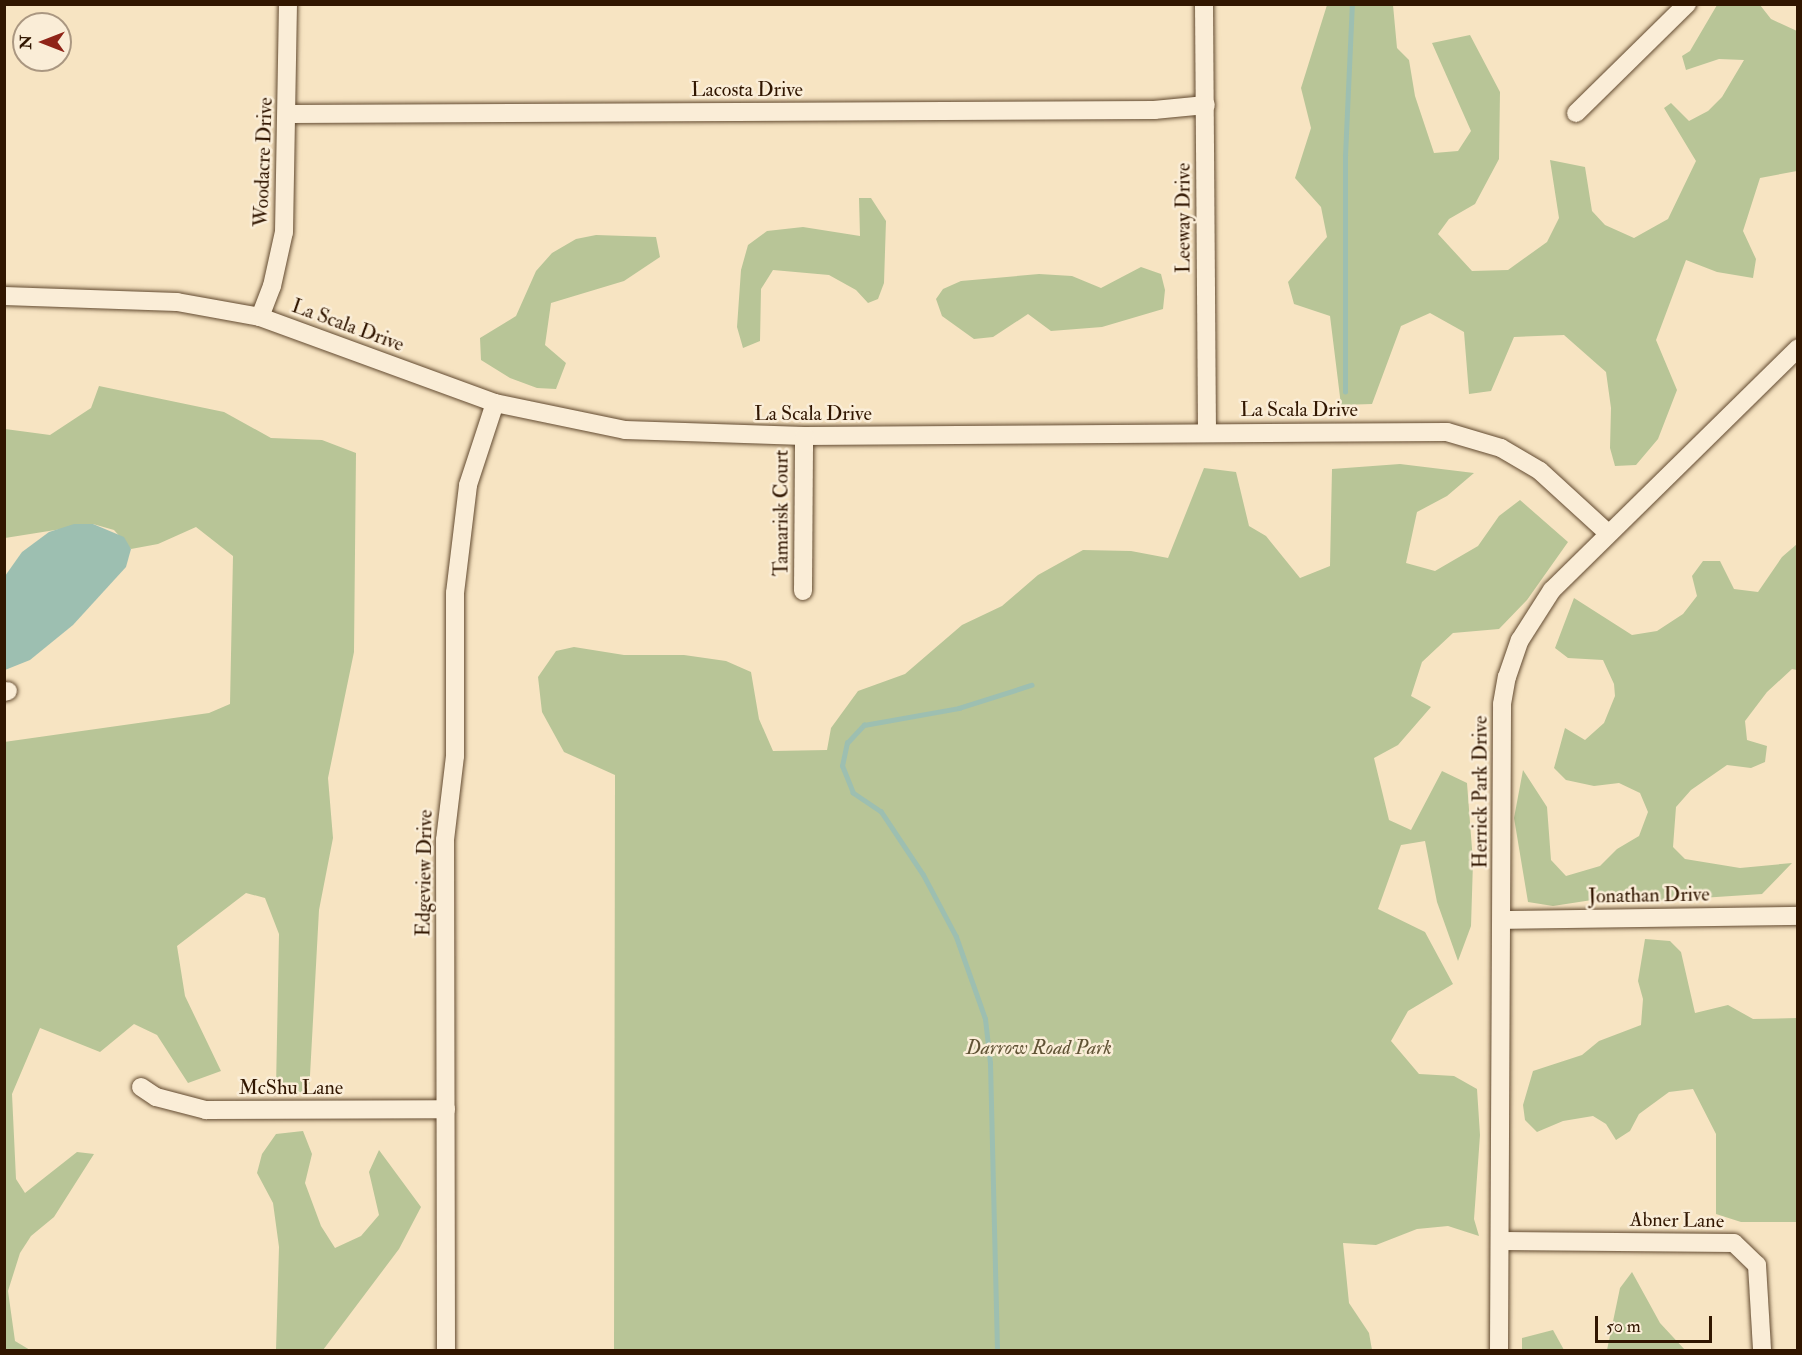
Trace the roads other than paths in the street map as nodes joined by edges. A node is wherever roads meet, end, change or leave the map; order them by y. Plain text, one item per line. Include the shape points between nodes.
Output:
1 (288, 4) edge
2 (1204, 4) edge
3 (1687, 4) edge
4 (1206, 105) junction
5 (1576, 113) dead end
6 (289, 114) junction
7 (4, 296) edge
8 (260, 318) junction
9 (1797, 348) edge
10 (495, 403) junction
11 (1207, 431) junction
12 (804, 436) junction
13 (1608, 533) junction
14 (803, 591) dead end
15 (1797, 916) edge
16 (1502, 920) junction
17 (141, 1087) dead end
18 (446, 1109) junction
19 (1501, 1241) junction
20 (446, 1350) edge
21 (1499, 1350) edge
22 (1762, 1350) edge

1 - 6 street, Woodacre Drive
2 - 4 street, Leeway Drive
3 - 5 street
4 - 6 street, Lacosta Drive via 1143,110
4 - 11 street, Leeway Drive
6 - 8 street, Woodacre Drive via 284,232
7 - 8 street, La Scala Drive via 177,302
8 - 10 street, La Scala Drive
9 - 13 street, Herrick Park Drive
10 - 12 street, La Scala Drive via 625,430
10 - 18 street, Edgeview Drive via 468,485 457,563 455,756 445,840
11 - 12 street, La Scala Drive
11 - 13 street, La Scala Drive via 1424,430 1474,438 1501,448 1540,471
12 - 14 street, Tamarisk Court
13 - 16 street, Herrick Park Drive via 1533,616 1507,677 1502,704
15 - 16 street, Jonathan Drive
16 - 19 street, Herrick Park Drive
17 - 18 street, McShu Lane via 156,1097 206,1110
18 - 20 street, Edgeview Drive
19 - 21 street, Herrick Park Drive
19 - 22 street, Abner Lane via 1734,1243 1757,1265

